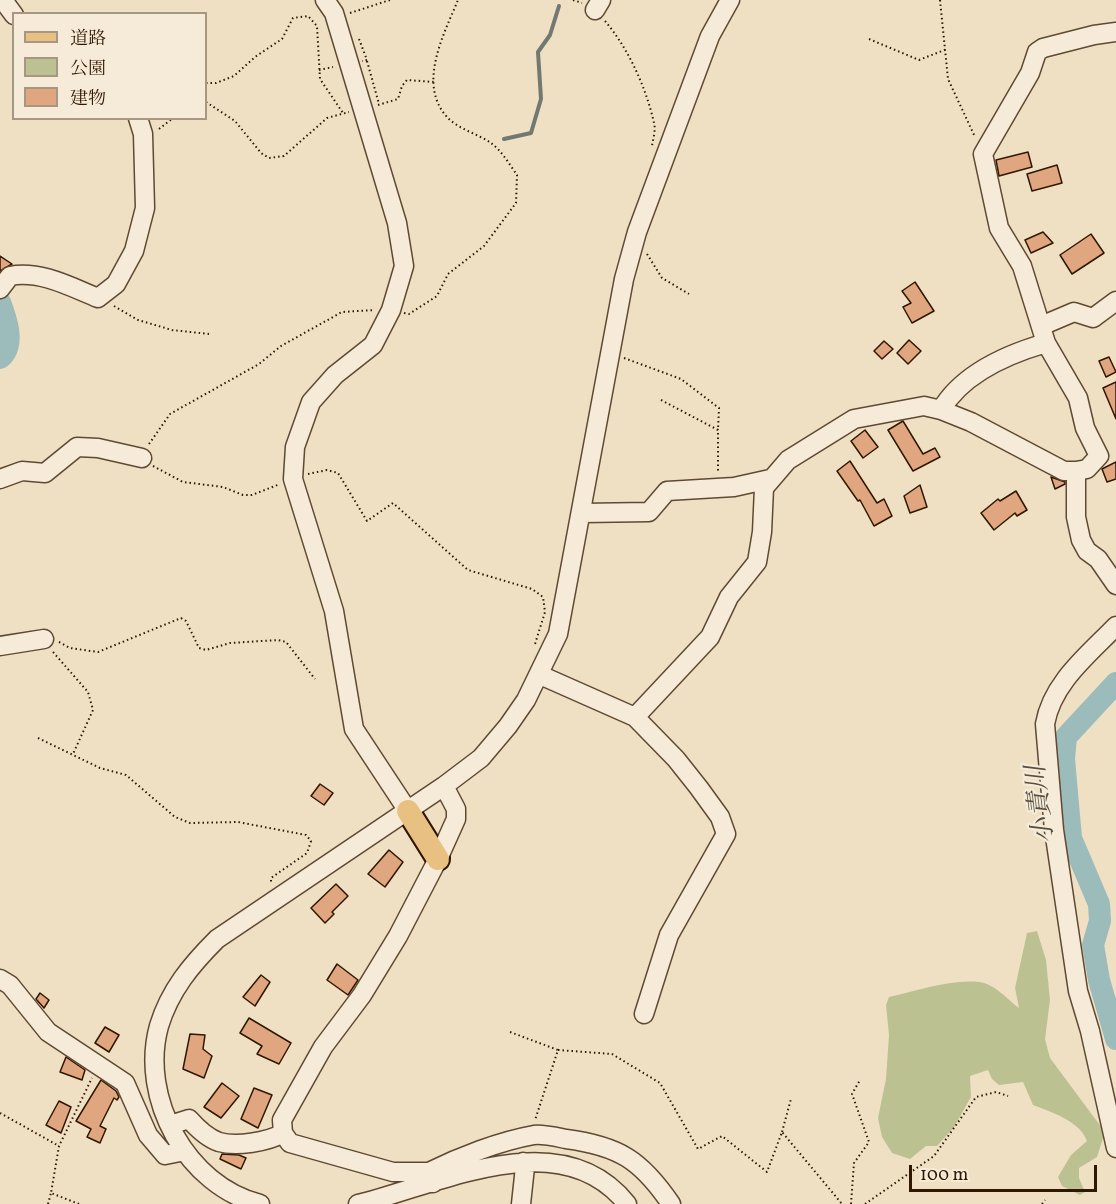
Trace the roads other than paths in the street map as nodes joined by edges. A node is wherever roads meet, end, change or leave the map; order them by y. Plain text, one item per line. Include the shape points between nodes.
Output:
1 (3, 0) edge
2 (325, 0) edge
3 (730, 0) edge
4 (12, 12) edge
5 (1116, 32) edge
6 (141, 127) edge
7 (0, 290) edge
8 (1116, 301) edge
9 (1041, 326) junction
10 (1046, 343) junction
11 (941, 410) junction
12 (142, 458) road end
13 (1076, 471) junction
14 (0, 479) edge
15 (770, 479) junction
16 (582, 513) junction
17 (1116, 585) edge
18 (1116, 626) edge
19 (44, 639) road end
20 (0, 646) edge
21 (540, 675) junction
22 (635, 717) junction
23 (444, 786) junction
24 (408, 811) junction
25 (438, 859) junction
26 (0, 979) edge
27 (644, 1014) dead end
28 (170, 1125) junction
29 (283, 1133) junction
30 (1116, 1148) edge
31 (185, 1152) junction
32 (523, 1162) junction
33 (431, 1177) junction
34 (260, 1204) edge
35 (358, 1204) edge
36 (520, 1204) edge
37 (627, 1204) edge
38 (671, 1204) edge

1 - 4 street
2 - 24 street via 334,13 371,106 404,266 391,310 373,345 335,375 311,402 295,447 293,480 334,611 354,729
3 - 16 street via 710,36 636,236 624,279
5 - 9 street via 1094,34 1037,52 1030,73 998,131 983,149 999,228 1022,266
6 - 7 street via 146,208 137,240 116,284 98,298 24,273 10,276
8 - 9 street via 1092,318 1074,312
9 - 10 street
10 - 11 street via 1011,354 978,374 958,388
10 - 13 street via 1078,399 1085,428 1099,456 1087,469
11 - 13 street via 1064,471
11 - 15 street via 924,406 854,419 788,460
12 - 14 street via 77,447 45,473 22,471
13 - 17 street via 1076,517 1081,540
15 - 16 street via 734,487 667,491 649,512
15 - 22 street via 764,488 757,562 729,597 710,637
16 - 21 street via 558,634
18 - 30 street via 1057,689 1045,724 1054,830 1078,991
19 - 20 street
21 - 22 street
21 - 23 street via 508,726 481,758
22 - 27 street via 699,788 720,817 726,834 669,935
23 - 24 street
23 - 25 street via 456,809 456,819
24 - 25 main road
24 - 28 street via 218,939 191,965 173,992 159,1026 155,1057 158,1089
25 - 29 street via 363,995 323,1047 282,1120
26 - 31 street via 10,985 48,1032 125,1083 148,1135 165,1155
28 - 29 street via 189,1119 219,1142 268,1142
28 - 31 street
29 - 33 street via 290,1143 393,1172
31 - 34 street via 195,1166 225,1189
32 - 33 street
32 - 36 street
32 - 37 street via 576,1167 616,1190
33 - 35 street
33 - 38 street via 448,1162 536,1135 598,1143 630,1158 654,1179

